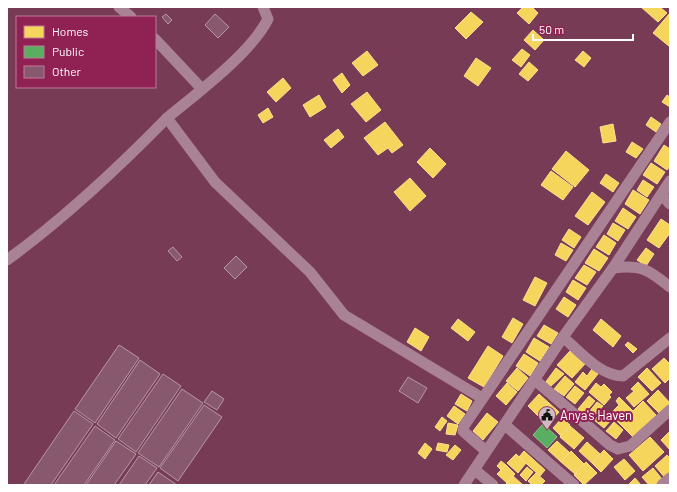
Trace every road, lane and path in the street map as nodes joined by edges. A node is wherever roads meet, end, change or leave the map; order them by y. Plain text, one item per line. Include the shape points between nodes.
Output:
1 (119, 7) edge
2 (264, 7) edge
3 (130, 16) edge
4 (156, 40) edge
5 (202, 89) junction
6 (167, 118) junction
7 (670, 122) edge
8 (670, 182) edge
9 (662, 195) junction
10 (670, 204) edge
11 (7, 260) edge
12 (613, 268) junction
13 (670, 287) edge
14 (563, 337) junction
15 (670, 338) edge
16 (535, 380) junction
17 (482, 398) junction
18 (670, 410) edge
19 (506, 425) junction
20 (486, 451) junction
21 (475, 470) junction
22 (670, 478) edge
23 (464, 485) edge
24 (493, 485) edge
25 (574, 485) edge
26 (662, 485) edge

1 - 3 street
2 - 5 street via 268,19 262,32
4 - 5 street
5 - 6 street
6 - 11 street via 129,157 52,227
6 - 17 street via 214,182 310,272 344,315
7 - 17 street
8 - 9 street
9 - 10 street
9 - 12 street
12 - 13 street via 630,266 651,271
12 - 14 street
14 - 15 street via 603,371 614,376 623,376
14 - 16 street
16 - 18 street via 610,445 618,449 630,446
16 - 19 street
17 - 20 street via 462,431
19 - 20 street
19 - 25 street
20 - 21 street
21 - 23 street
21 - 24 street
22 - 26 street

